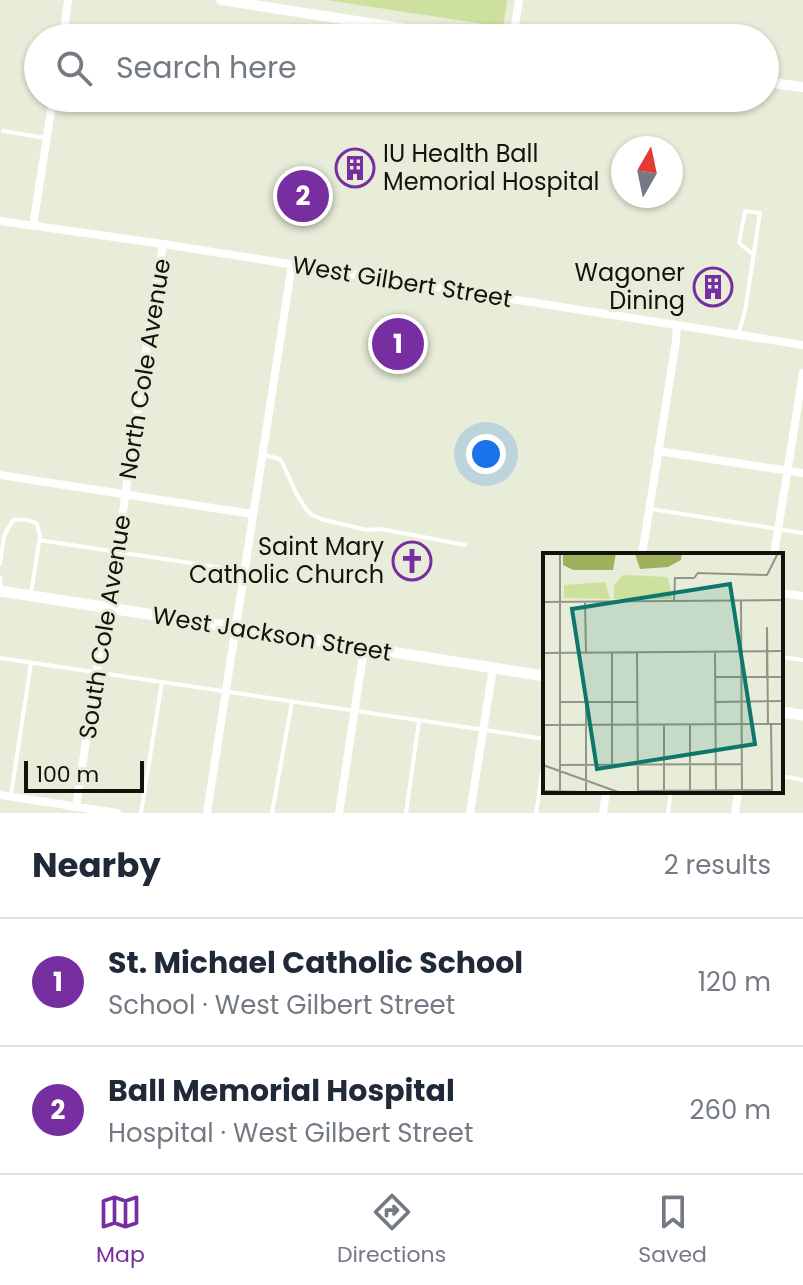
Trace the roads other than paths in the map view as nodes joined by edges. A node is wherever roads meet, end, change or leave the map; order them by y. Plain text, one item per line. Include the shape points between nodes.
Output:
1 (68, 0) edge
2 (221, 0) edge
3 (519, 0) edge
4 (65, 24) edge
5 (376, 24) edge
6 (515, 24) edge
7 (779, 84) edge
8 (803, 87) edge
9 (51, 112) edge
10 (3, 131) dead end
11 (46, 138) junction
12 (0, 221) edge
13 (33, 226) junction
14 (163, 244) junction
15 (754, 255) junction
16 (292, 264) junction
17 (677, 325) junction
18 (738, 335) junction
19 (803, 345) edge
20 (803, 373) edge
21 (658, 451) junction
22 (262, 455) junction
23 (787, 471) junction
24 (803, 473) edge
25 (0, 475) edge
26 (126, 494) junction
27 (649, 509) junction
28 (252, 514) junction
29 (778, 530) junction
30 (803, 533) edge
31 (2, 536) edge
32 (39, 540) junction
33 (465, 545) dead end
34 (117, 553) junction
35 (642, 553) edge
36 (774, 553) edge
37 (0, 564) edge
38 (243, 571) junction
39 (0, 577) edge
40 (1, 591) edge
41 (783, 593) edge
42 (30, 596) junction
43 (803, 596) edge
44 (106, 608) junction
45 (235, 629) junction
46 (364, 649) junction
47 (783, 657) edge
48 (0, 658) edge
49 (803, 660) edge
50 (31, 663) junction
51 (493, 668) junction
52 (97, 672) junction
53 (543, 676) edge
54 (162, 682) junction
55 (226, 691) junction
56 (292, 702) junction
57 (354, 711) junction
58 (783, 712) edge
59 (803, 715) edge
60 (419, 721) junction
61 (484, 730) junction
62 (543, 739) edge
63 (543, 767) edge
64 (783, 776) edge
65 (803, 780) edge
66 (606, 793) edge
67 (671, 793) edge
68 (738, 793) edge
69 (0, 795) edge
70 (10, 797) junction
71 (76, 810) edge
72 (117, 813) edge
73 (141, 813) edge
74 (207, 813) edge
75 (272, 813) edge
76 (339, 813) edge
77 (406, 813) edge
78 (470, 813) edge
79 (536, 813) edge
80 (603, 813) edge
81 (668, 813) edge
82 (735, 813) edge

1 - 4 street
2 - 5 street
3 - 6 street
7 - 8 street
9 - 11 street
10 - 11 lane
11 - 13 street
12 - 13 street, West Gilbert Street
13 - 14 street, West Gilbert Street
14 - 16 street, West Gilbert Street
14 - 26 street, North Cole Avenue
15 - 15 lane via 760,213 745,211 739,243
15 - 18 lane
16 - 17 street, West Gilbert Street
16 - 22 street
17 - 18 street, West Gilbert Street
17 - 21 street
18 - 19 street, West Gilbert Street
20 - 23 street
21 - 23 street
21 - 27 street
22 - 28 street
22 - 33 lane via 280,459 312,515 367,530
23 - 24 street
23 - 29 street
25 - 26 street
26 - 28 street
26 - 34 street, South Cole Avenue
27 - 29 lane
27 - 35 street
28 - 38 street
29 - 30 lane
29 - 36 street
31 - 32 lane via 13,520 21,519 37,524
31 - 37 lane
32 - 34 lane
32 - 42 lane
34 - 38 lane
34 - 44 street, South Cole Avenue
38 - 45 street
39 - 40 lane
40 - 42 main road, West Jackson Street
41 - 43 street
42 - 44 main road, West Jackson Street
44 - 45 main road, West Jackson Street
44 - 52 street, South Cole Avenue
45 - 46 main road, West Jackson Street
45 - 55 street
46 - 51 main road, West Jackson Street
46 - 57 street
47 - 49 lane
48 - 50 lane
50 - 52 lane
50 - 70 lane
51 - 53 main road, West Jackson Street
51 - 61 street
52 - 54 lane
52 - 71 street, South Cole Avenue
54 - 55 lane
54 - 73 lane
55 - 56 lane
55 - 74 street
56 - 57 lane
56 - 75 lane
57 - 60 lane
57 - 76 street
58 - 59 main road
60 - 61 lane
60 - 77 lane
61 - 62 lane
61 - 78 street
63 - 79 lane
64 - 65 lane
66 - 80 street
67 - 81 lane
68 - 82 street
69 - 70 street
70 - 71 street
71 - 72 street

